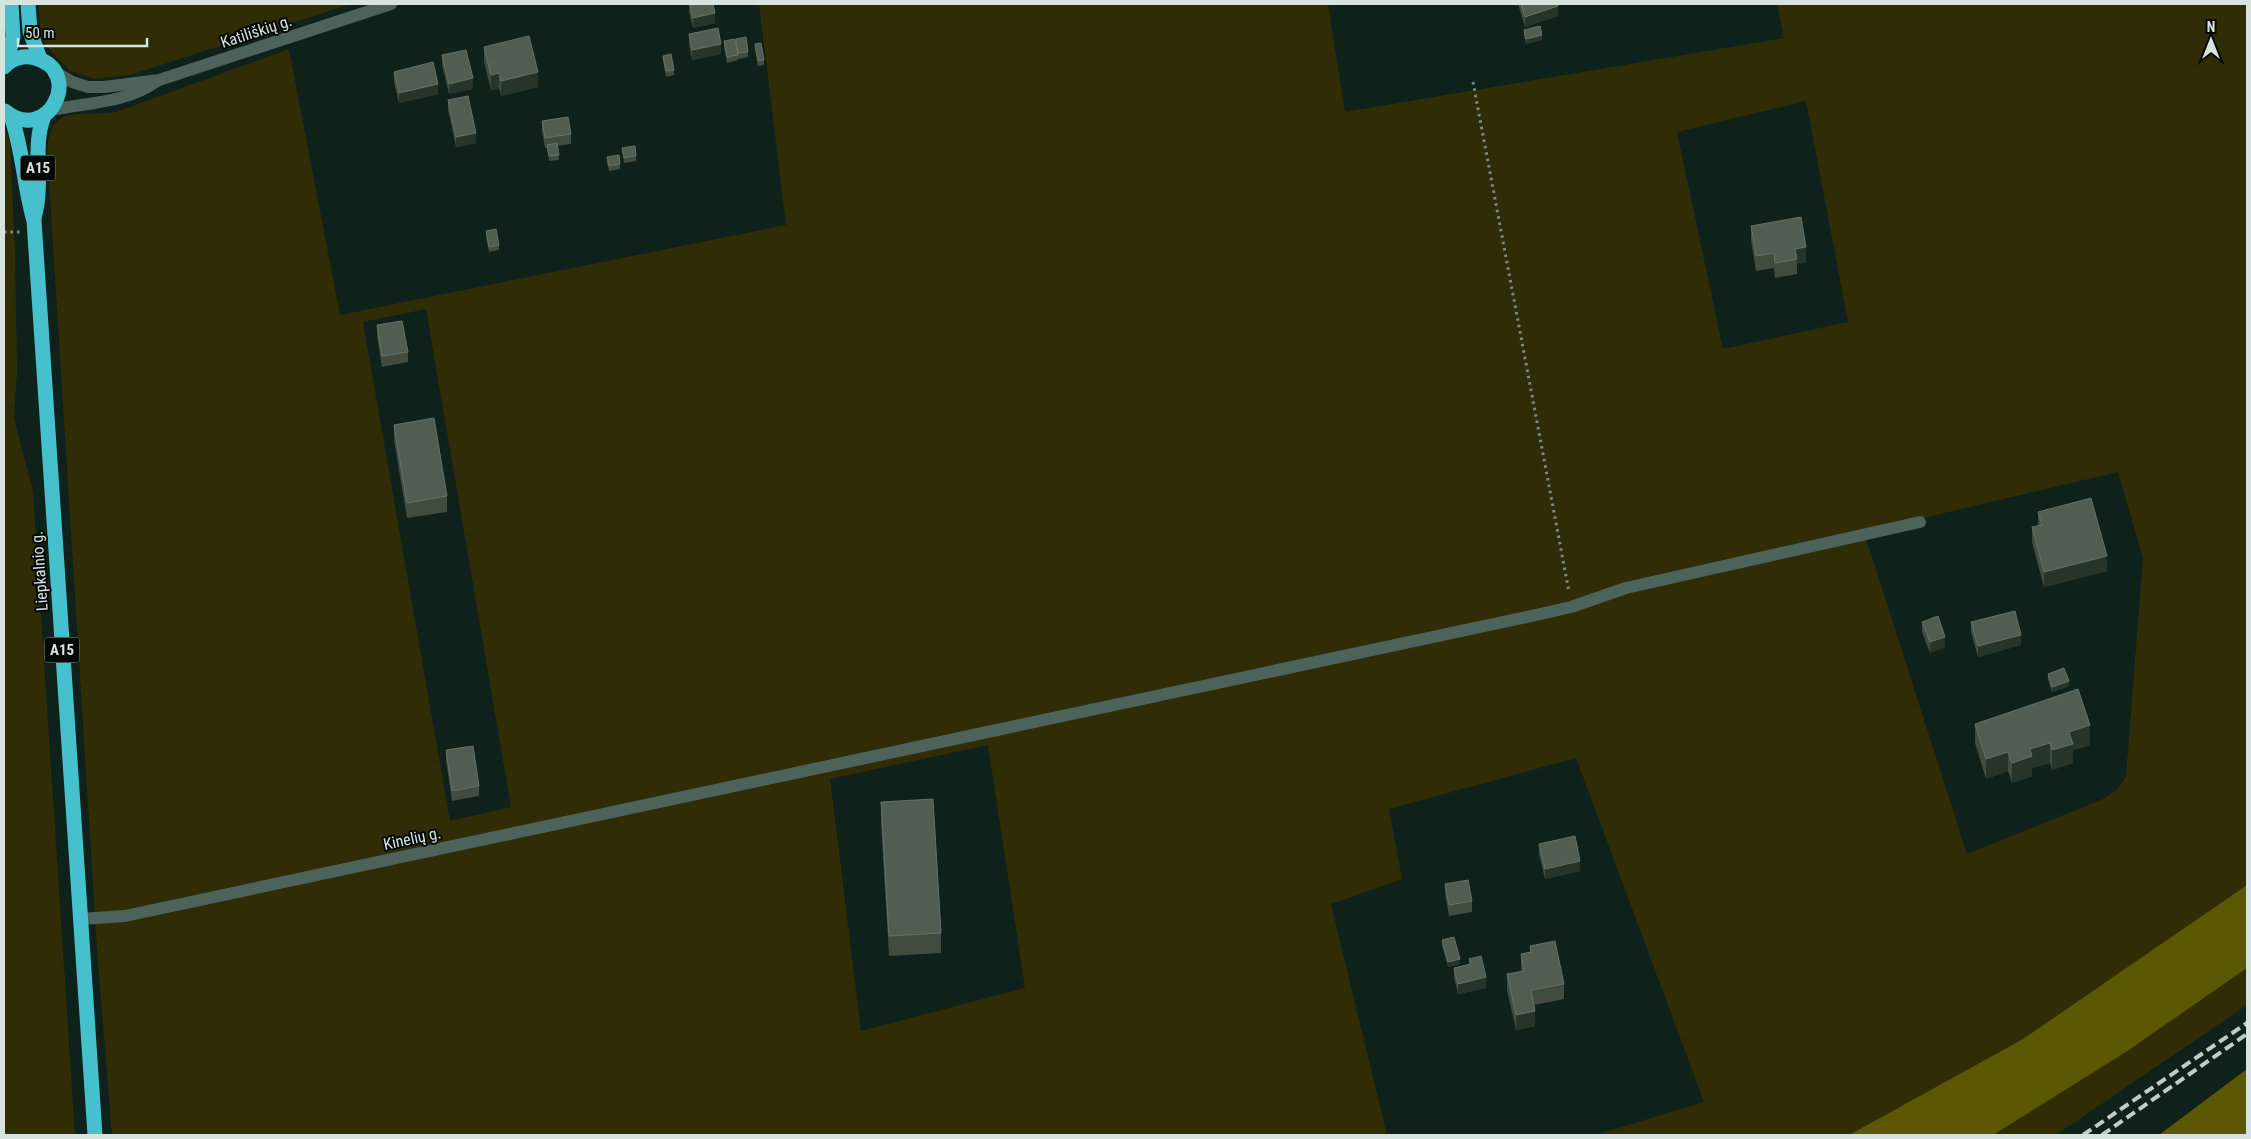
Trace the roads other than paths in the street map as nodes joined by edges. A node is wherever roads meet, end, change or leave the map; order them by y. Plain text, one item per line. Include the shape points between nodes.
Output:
1 (12, 4) edge
2 (28, 4) edge
3 (390, 4) edge
4 (40, 59) junction
5 (5, 66) edge
6 (55, 72) junction
7 (159, 80) junction
8 (7, 113) edge
9 (47, 113) junction
10 (34, 221) junction
11 (1920, 522) dead end
12 (80, 919) junction
13 (95, 1135) edge

1 - 5 highway via 13,37
2 - 4 highway via 30,31
3 - 7 street, Katiliškių g.
4 - 5 highway via 22,57
4 - 6 highway
6 - 7 street, Katiliškių g. via 88,87 104,88
6 - 9 highway, Liepkalnio g. / A15 via 59,88 56,104
7 - 9 street, Katiliškių g. via 127,98
8 - 9 highway, Liepkalnio g. / A15 via 28,120
8 - 10 highway, Liepkalnio g. / A15 via 20,144 27,197
9 - 10 highway, Liepkalnio g. / A15 via 38,143 38,196
10 - 12 highway, Liepkalnio g. / A15
11 - 12 street, Kinelių g. via 1626,588 1571,607 125,916
12 - 13 highway, A15

